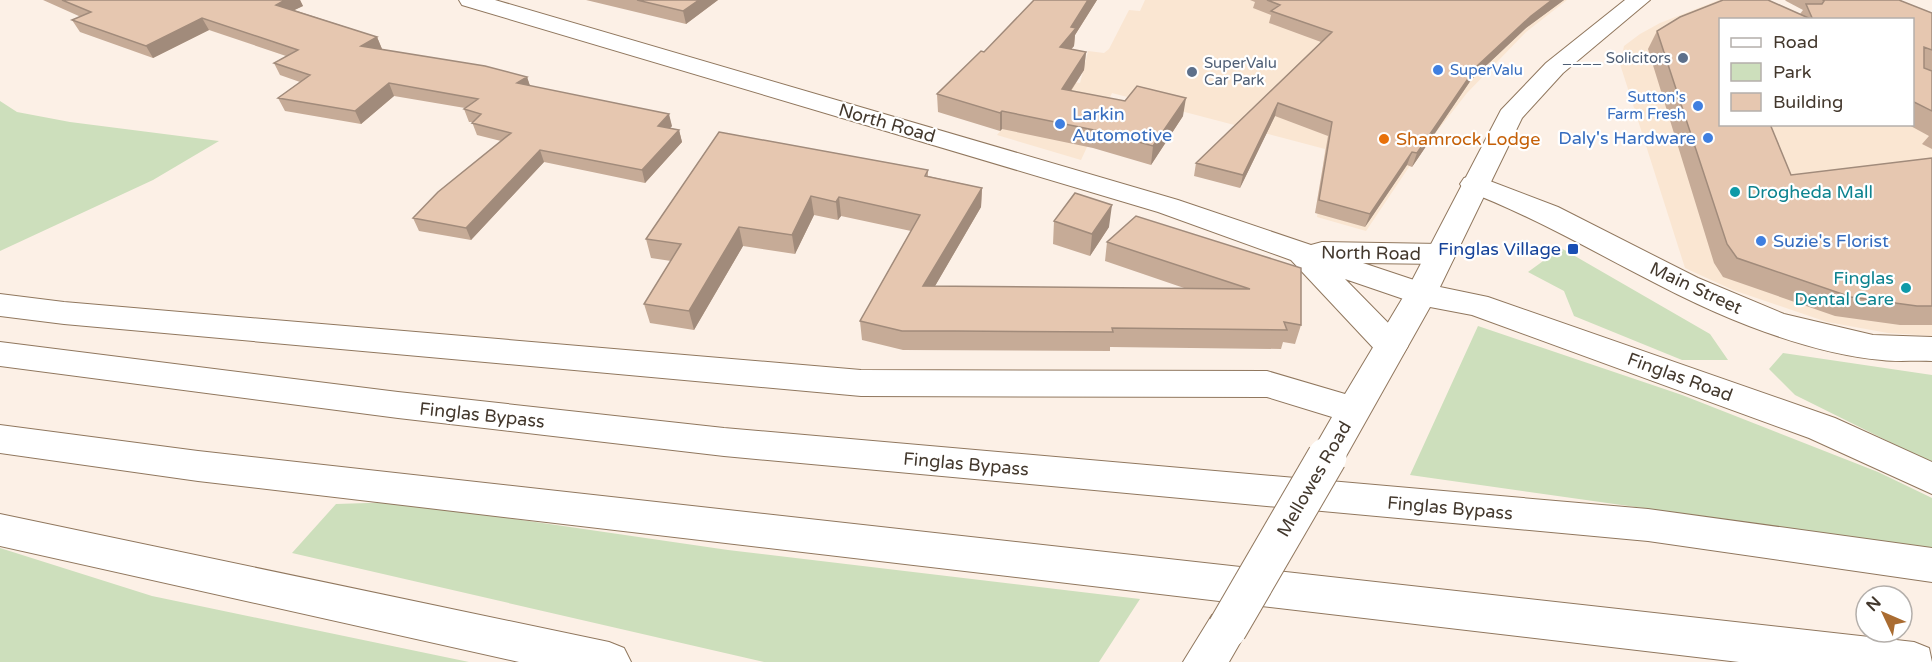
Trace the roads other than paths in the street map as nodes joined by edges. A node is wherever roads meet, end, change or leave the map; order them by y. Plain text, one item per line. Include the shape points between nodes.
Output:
1 (470, 0) edge
2 (1640, 0) edge
3 (1474, 184) junction
4 (1302, 252) junction
5 (1441, 254) junction
6 (1421, 294) junction
7 (0, 304) edge
8 (1391, 346) junction
9 (1932, 349) edge
10 (0, 354) edge
11 (1354, 411) junction
12 (0, 439) edge
13 (1932, 479) edge
14 (0, 530) edge
15 (1932, 565) edge
16 (1216, 645) edge
17 (609, 662) edge
18 (1914, 662) edge

1 - 4 main road, North Road via 1168,206
2 - 3 main road, Mellowes Road via 1572,51 1527,94 1510,116
3 - 5 main road, Mellowes Road
3 - 9 main road, Main Street via 1547,212 1759,318 1874,348
4 - 5 main road, North Road
4 - 6 main road, North Road
4 - 8 main road, North Road
5 - 6 main road, Mellowes Road
6 - 8 main road, Mellowes Road
6 - 13 main road, Finglas Road via 1477,305 1822,428
7 - 11 main road via 64,313 861,382 1267,384
8 - 11 main road, Mellowes Road
10 - 15 main road, Finglas Bypass via 724,442 1648,525
11 - 16 main road, Mellowes Road, bridge
12 - 18 main road via 198,466
14 - 17 main road

